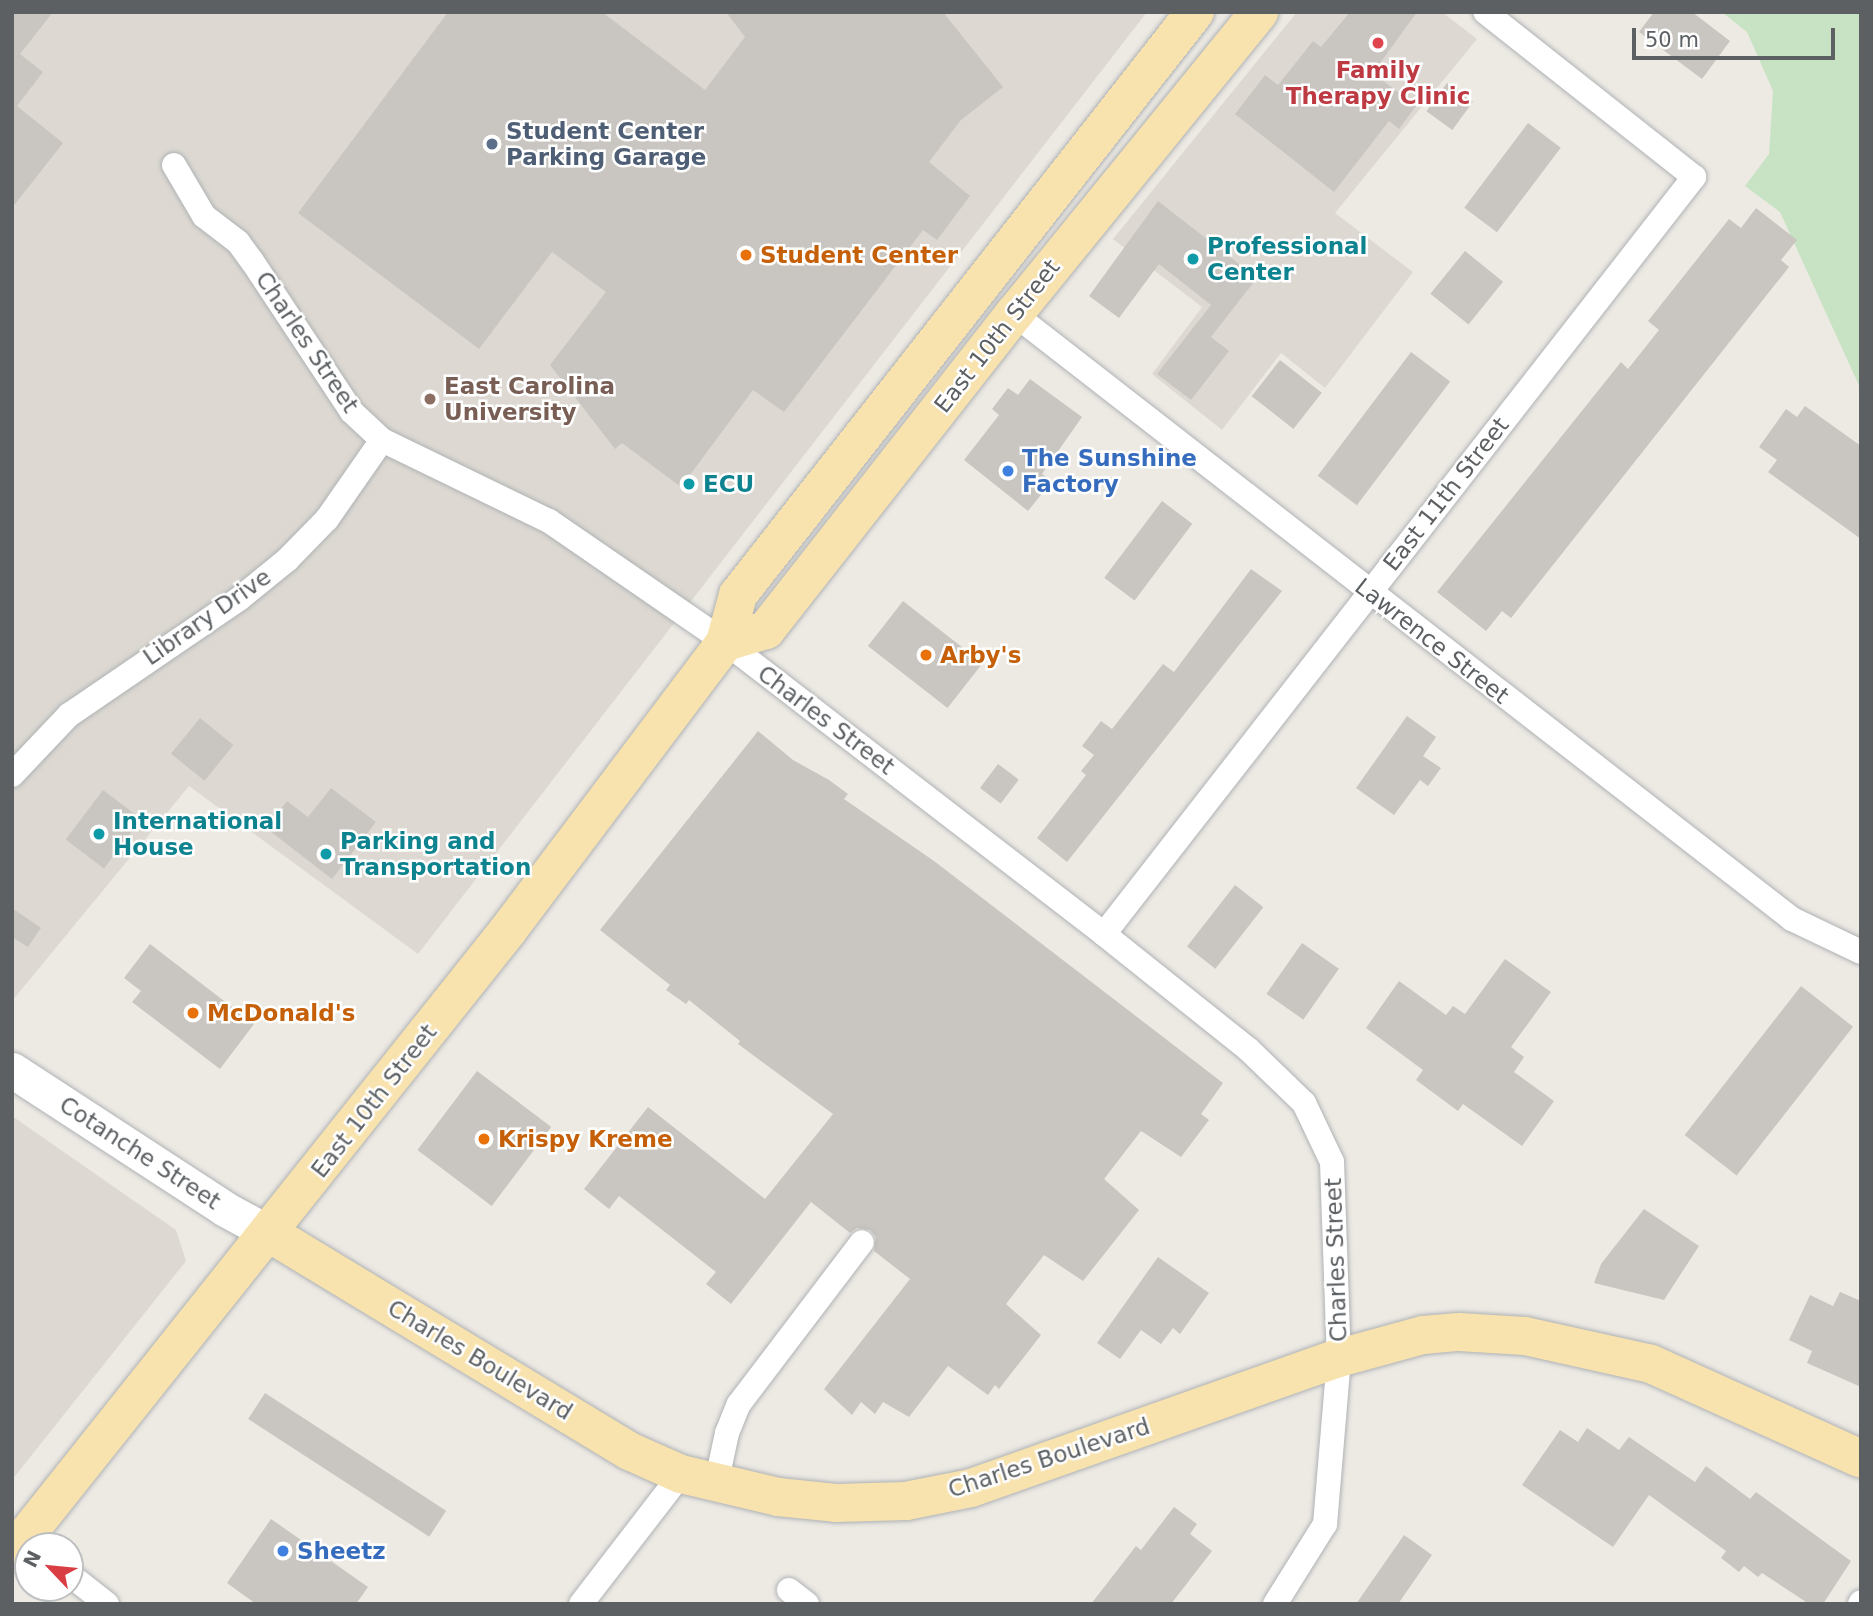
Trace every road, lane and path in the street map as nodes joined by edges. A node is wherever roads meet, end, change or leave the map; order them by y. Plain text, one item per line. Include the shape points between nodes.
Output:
1 (1195, 12) edge
2 (1239, 12) edge
3 (1259, 12) edge
4 (1485, 12) edge
5 (1193, 94) junction
6 (174, 165) dead end
7 (1014, 314) junction
8 (383, 440) junction
9 (1369, 594) junction
10 (725, 642) junction
11 (12, 775) edge
12 (1104, 934) junction
13 (1861, 952) edge
14 (12, 1070) edge
15 (269, 1233) junction
16 (862, 1241) dead end
17 (1339, 1358) junction
18 (1861, 1459) edge
19 (699, 1479) junction
20 (34, 1532) edge
21 (84, 1586) edge
22 (107, 1604) edge
23 (581, 1604) edge
24 (1275, 1604) edge

1 - 10 main road, East 10th Street via 738,595
2 - 5 main road
3 - 5 main road, East 10th Street
4 - 9 street, East 11th Street via 1694,177
5 - 7 main road, East 10th Street
6 - 8 street, Charles Street via 204,216 238,242 253,261 352,412
7 - 9 street, Lawrence Street
7 - 10 main road, East 10th Street via 766,630
8 - 10 street, Charles Street via 549,521
8 - 11 street, Library Drive via 327,519 287,560 239,599 69,715
9 - 12 street, East 11th Street
9 - 13 street, Lawrence Street via 1792,919
10 - 12 street, Charles Street
10 - 15 main road, East 10th Street via 503,936
12 - 17 street, Charles Street via 1248,1049 1304,1103 1332,1162
14 - 15 main road, Cotanche Street
15 - 19 main road, Charles Boulevard via 629,1451
15 - 20 main road, East 10th Street
16 - 19 street via 739,1404
17 - 18 main road, Charles Boulevard via 1423,1335 1487,1332 1525,1336 1651,1364
17 - 19 main road, Charles Boulevard via 971,1488 906,1501 836,1503
17 - 24 street, Charles Street via 1325,1524
19 - 23 street
21 - 22 street

